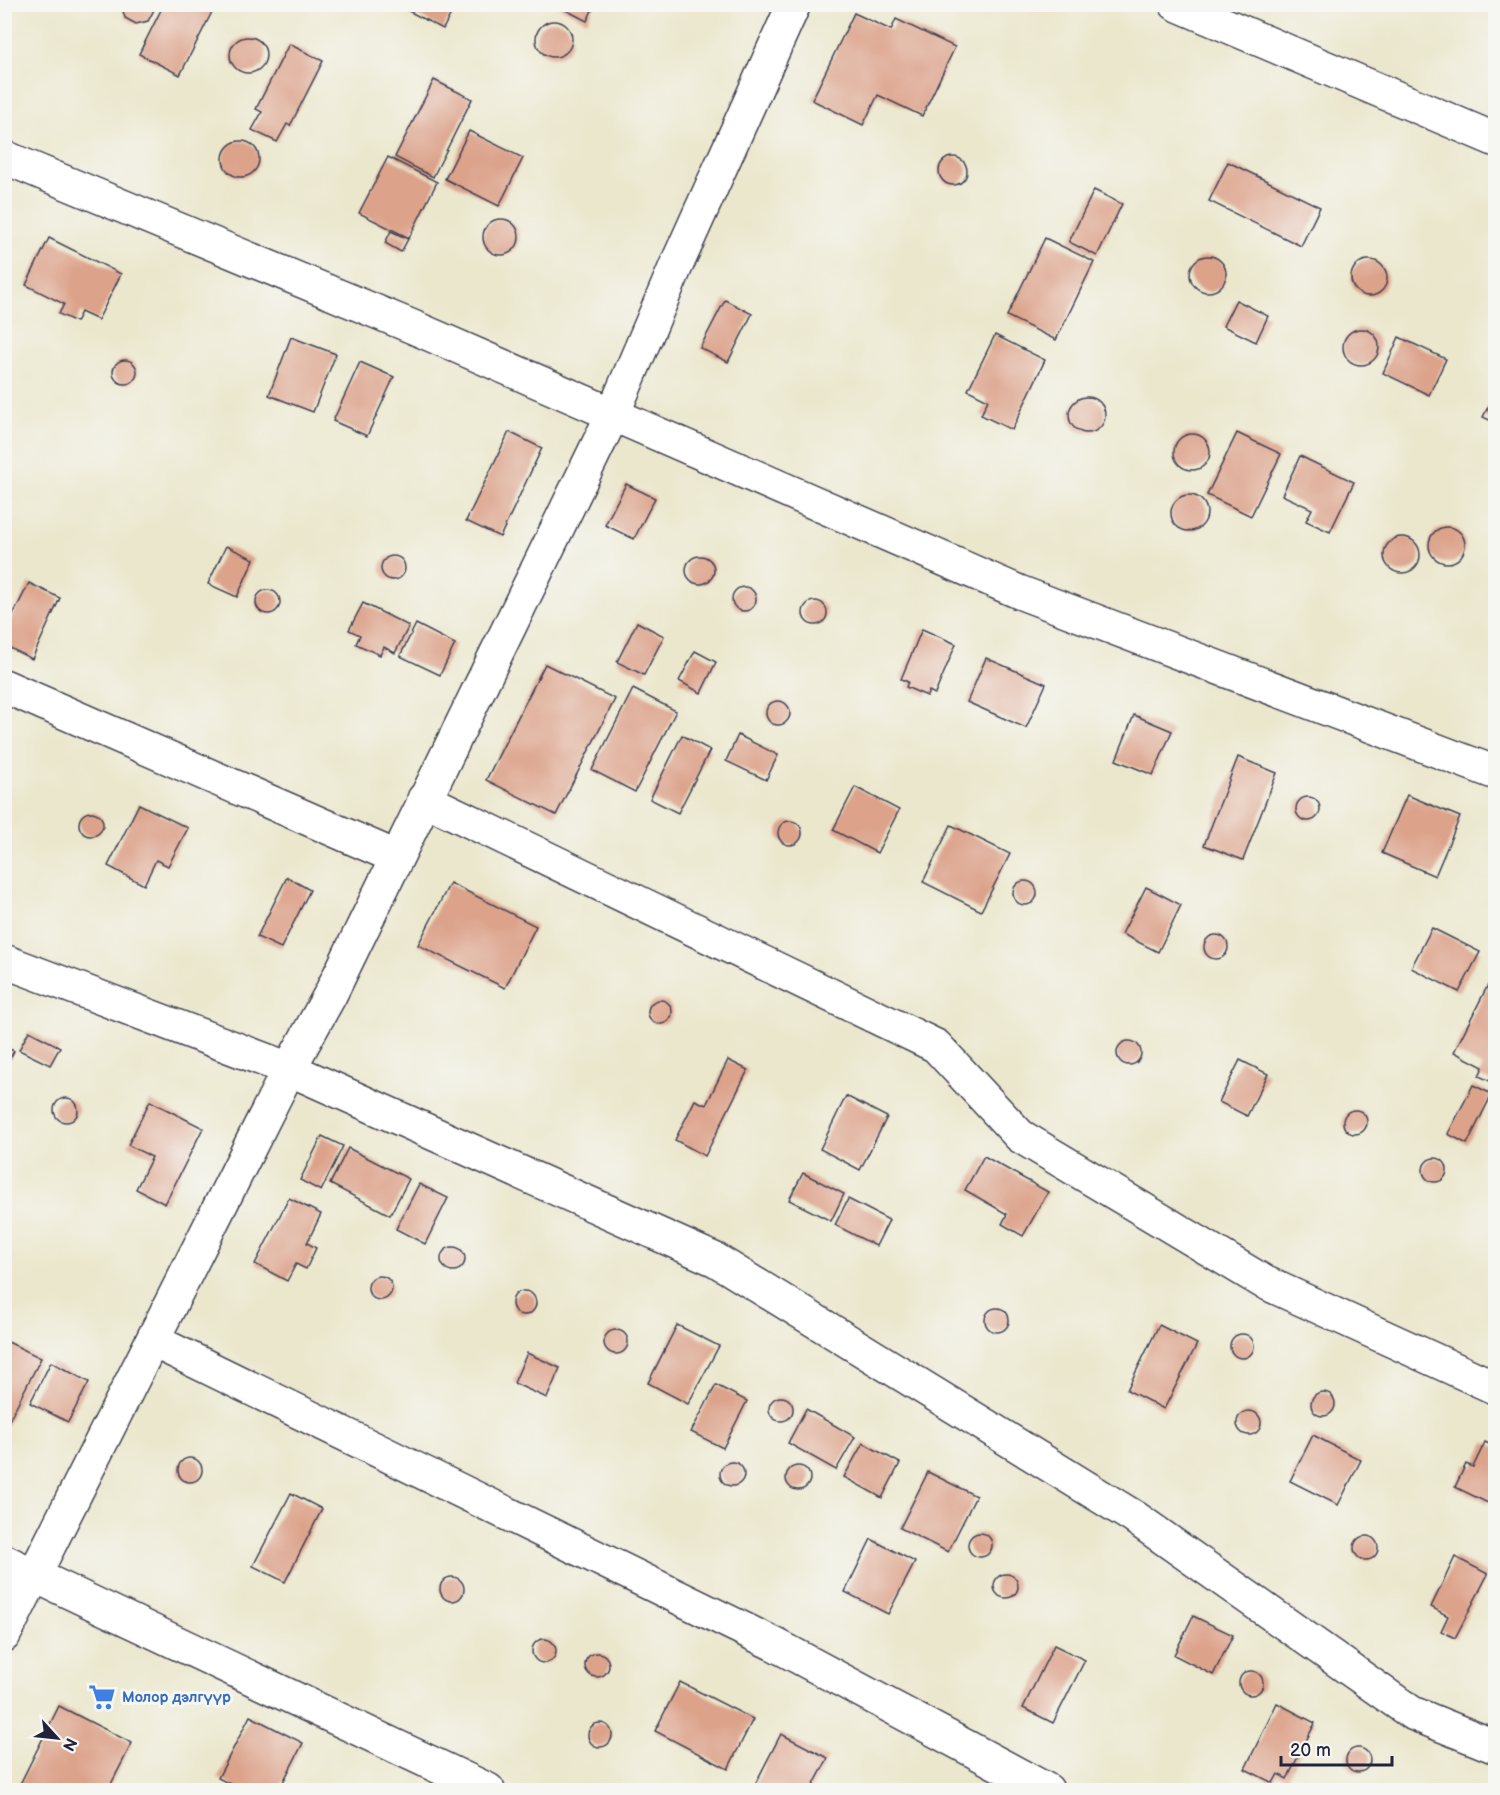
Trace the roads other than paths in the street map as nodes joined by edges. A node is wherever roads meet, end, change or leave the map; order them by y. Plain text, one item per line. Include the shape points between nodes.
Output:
1 (794, 4) edge
2 (1176, 4) edge
3 (1496, 140) edge
4 (4, 157) edge
5 (613, 414) junction
6 (4, 686) edge
7 (1496, 773) edge
8 (424, 800) junction
9 (396, 857) junction
10 (4, 961) edge
11 (289, 1069) junction
12 (154, 1341) junction
13 (1496, 1388) edge
14 (4, 1561) edge
15 (34, 1574) junction
16 (4, 1635) edge
17 (1496, 1747) edge
18 (488, 1791) edge
19 (1047, 1791) edge

1 - 5 street
2 - 3 street
4 - 5 street
5 - 7 street via 1019,592
5 - 8 street
6 - 9 street
8 - 9 street
8 - 13 street via 936,1046 1020,1136 1264,1282
9 - 11 street
10 - 11 street
11 - 12 street
11 - 17 street via 716,1260 1134,1517 1412,1713
12 - 15 street
12 - 19 street via 777,1645
14 - 15 street
15 - 16 street
15 - 18 street

